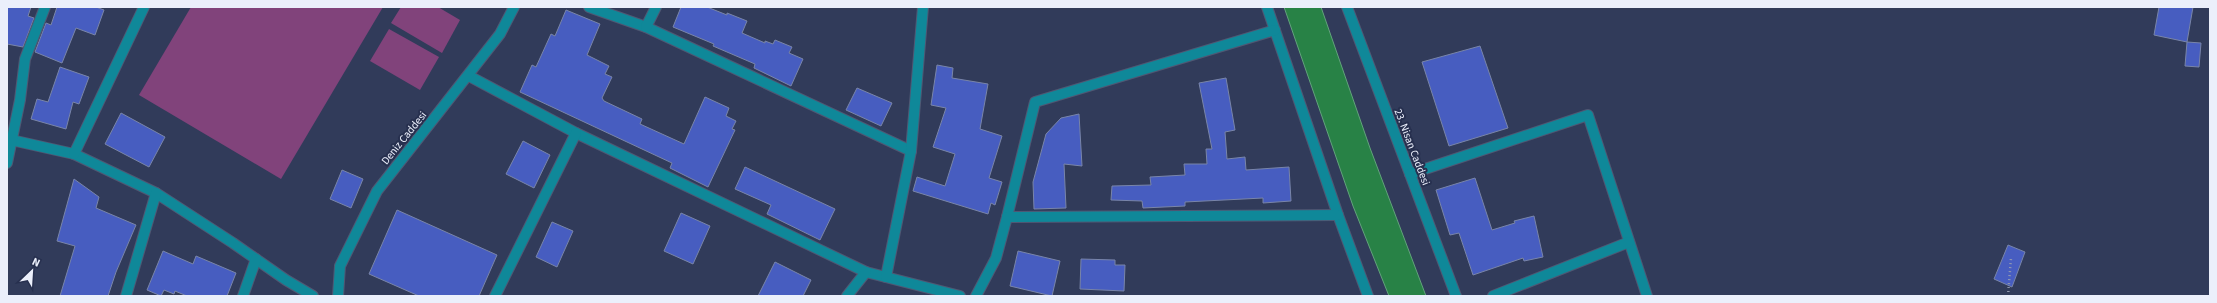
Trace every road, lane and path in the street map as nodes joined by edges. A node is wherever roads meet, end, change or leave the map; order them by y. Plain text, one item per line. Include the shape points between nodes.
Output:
1 (45, 7) edge
2 (144, 7) edge
3 (514, 7) edge
4 (589, 7) edge
5 (656, 7) edge
6 (923, 7) edge
7 (1267, 7) edge
8 (1348, 7) edge
9 (646, 27) junction
10 (1275, 30) junction
11 (469, 76) junction
12 (576, 133) junction
13 (9, 139) edge
14 (912, 151) junction
15 (74, 154) junction
16 (7, 163) edge
17 (1410, 174) junction
18 (156, 193) junction
19 (1338, 214) junction
20 (1007, 217) junction
21 (1629, 242) junction
22 (2011, 258) dead end
23 (256, 259) junction
24 (866, 272) junction
25 (886, 277) junction
26 (126, 296) edge
27 (243, 296) edge
28 (313, 296) edge
29 (338, 296) edge
30 (495, 296) edge
31 (847, 296) edge
32 (960, 296) edge
33 (976, 296) edge
34 (1368, 296) edge
35 (1456, 296) edge
36 (1493, 296) edge
37 (1647, 296) edge
38 (2008, 296) edge

1 - 13 street via 25,59 20,100
2 - 15 street
3 - 11 street, Deniz Caddesi via 500,34
4 - 9 street
5 - 9 street
6 - 14 street
7 - 10 street
8 - 17 street, 23. Nisan Caddesi
9 - 14 street
10 - 19 street
10 - 20 street via 1035,102
11 - 12 street
11 - 29 street, Deniz Caddesi via 377,191 340,266
12 - 24 street
12 - 30 street
13 - 15 street
13 - 16 street
14 - 25 street
15 - 18 street
17 - 21 street via 1588,115
17 - 35 street, 23. Nisan Caddesi
18 - 23 street
18 - 26 street
19 - 20 street
19 - 34 street
20 - 33 street via 996,258
21 - 36 street
21 - 37 street
22 - 38 path
23 - 27 street
23 - 28 street
24 - 25 street
24 - 31 street
25 - 32 street

